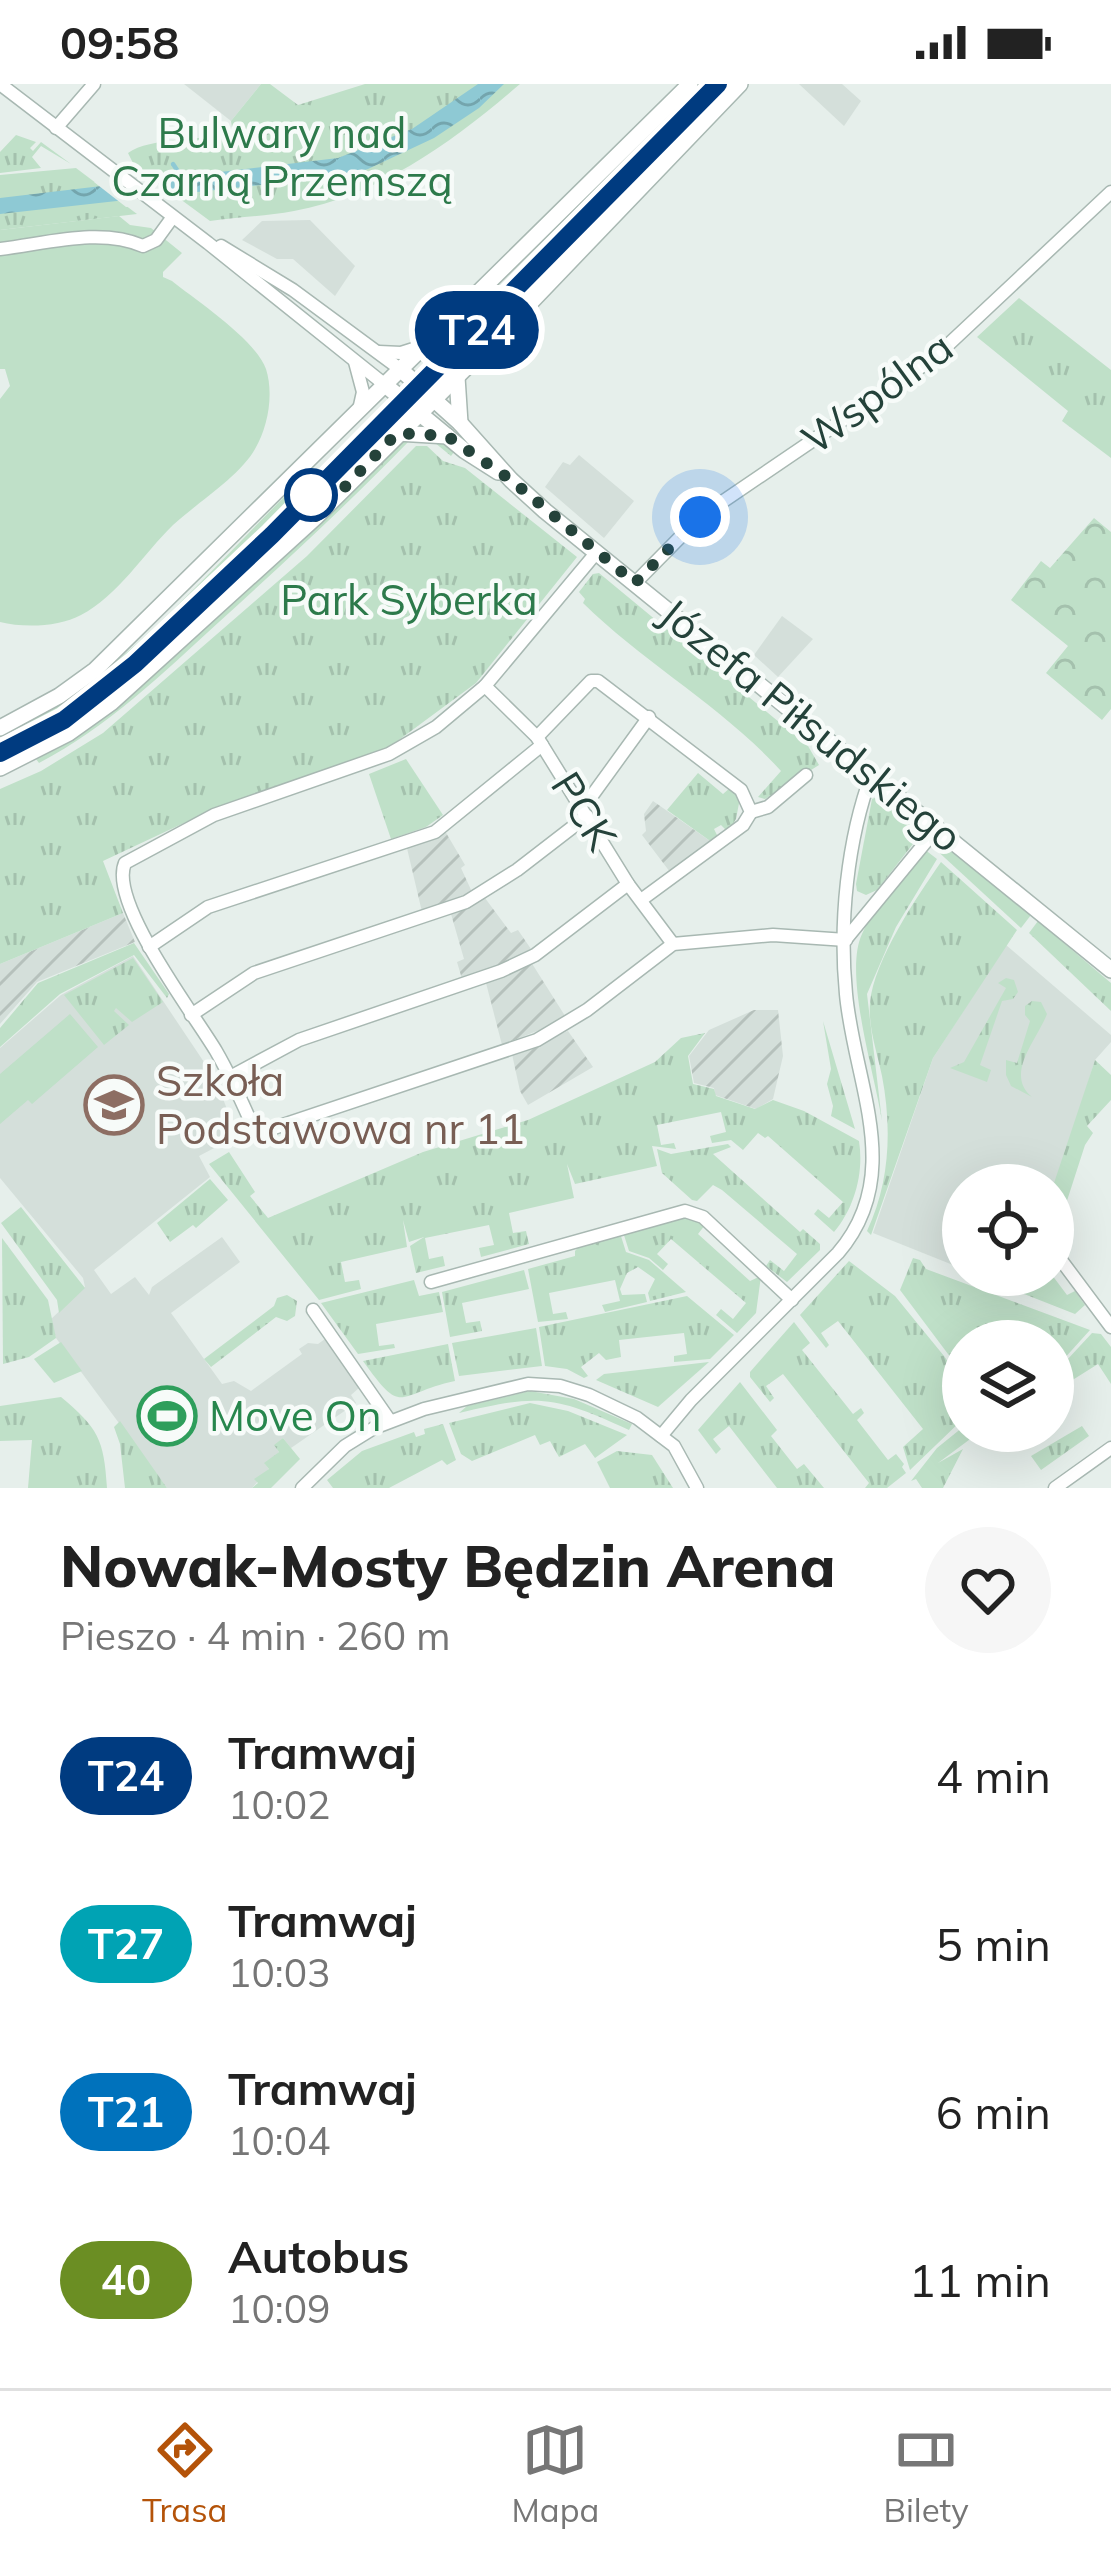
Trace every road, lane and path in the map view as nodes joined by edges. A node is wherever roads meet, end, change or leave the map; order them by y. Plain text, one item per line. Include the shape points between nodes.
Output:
1 (0, 84) edge
2 (94, 84) edge
3 (690, 84) edge
4 (740, 84) edge
5 (56, 128) junction
6 (1111, 192) edge
7 (172, 218) junction
8 (208, 243) junction
9 (0, 249) edge
10 (424, 345) junction
11 (378, 352) junction
12 (355, 361) junction
13 (400, 369) junction
14 (457, 377) junction
15 (384, 384) junction
16 (433, 400) junction
17 (359, 410) junction
18 (418, 412) junction
19 (460, 423) junction
20 (397, 433) junction
21 (447, 436) junction
22 (511, 480) junction
23 (596, 553) junction
24 (635, 583) junction
25 (485, 686) junction
26 (649, 717) junction
27 (0, 728) edge
28 (540, 741) junction
29 (0, 768) edge
30 (872, 773) junction
31 (806, 775) dead end
32 (583, 810) junction
33 (751, 812) junction
34 (938, 826) junction
35 (628, 884) junction
36 (640, 900) junction
37 (845, 940) junction
38 (673, 944) junction
39 (149, 947) junction
40 (1111, 970) edge
41 (191, 1015) junction
42 (230, 1077) junction
43 (1074, 1277) edge
44 (431, 1282) dead end
45 (792, 1300) junction
46 (313, 1310) dead end
47 (1111, 1327) edge
48 (390, 1421) junction
49 (662, 1436) junction
50 (1111, 1448) edge
51 (302, 1488) edge
52 (697, 1488) edge
53 (1055, 1488) edge

1 - 5 street, Józefa Piłsudskiego
2 - 5 street
3 - 10 street
4 - 14 street
5 - 7 street, Józefa Piłsudskiego
6 - 24 street, Wspólna via 934,358 700,517
7 - 8 street, Józefa Piłsudskiego
7 - 9 street via 143,246 93,238
8 - 11 street, Józefa Piłsudskiego via 272,275
8 - 12 street, Józefa Piłsudskiego
10 - 11 street
10 - 13 street
11 - 13 street, Józefa Piłsudskiego
12 - 15 street, Józefa Piłsudskiego
12 - 17 street
13 - 15 street
13 - 16 street, Józefa Piłsudskiego
14 - 16 street
14 - 19 street
15 - 17 street
15 - 18 street, Józefa Piłsudskiego
16 - 18 street
16 - 19 street, Józefa Piłsudskiego
17 - 27 street via 95,670
18 - 20 street
18 - 21 street, Józefa Piłsudskiego
19 - 22 street, Józefa Piłsudskiego
20 - 21 street
20 - 29 street via 111,703
21 - 22 street, Józefa Piłsudskiego
22 - 23 street, Józefa Piłsudskiego
23 - 24 street, Józefa Piłsudskiego
23 - 25 street
24 - 30 street, Józefa Piłsudskiego
25 - 28 street, PCK
25 - 39 street via 400,749 184,828 125,863 121,877
26 - 28 street via 591,682
26 - 32 street
26 - 33 street via 741,790
28 - 32 street, PCK
28 - 39 street via 435,832 208,907
30 - 34 street, Józefa Piłsudskiego
30 - 37 street
31 - 33 street
32 - 35 street, PCK
32 - 41 street via 517,870 466,902 254,973
33 - 36 street via 743,826
34 - 37 street
34 - 40 street, Józefa Piłsudskiego
35 - 36 street, PCK
35 - 42 street via 535,955 299,1040
36 - 38 street, PCK
37 - 38 street via 773,935
37 - 45 street via 848,1010 871,1111 872,1180 854,1232
38 - 42 street via 537,1040 256,1134
39 - 41 street
41 - 42 street
43 - 47 street
44 - 45 street via 685,1210 703,1217
45 - 49 street
46 - 48 street
48 - 49 street via 500,1388 544,1384 616,1406
48 - 51 street via 345,1446
49 - 52 street
50 - 53 street

